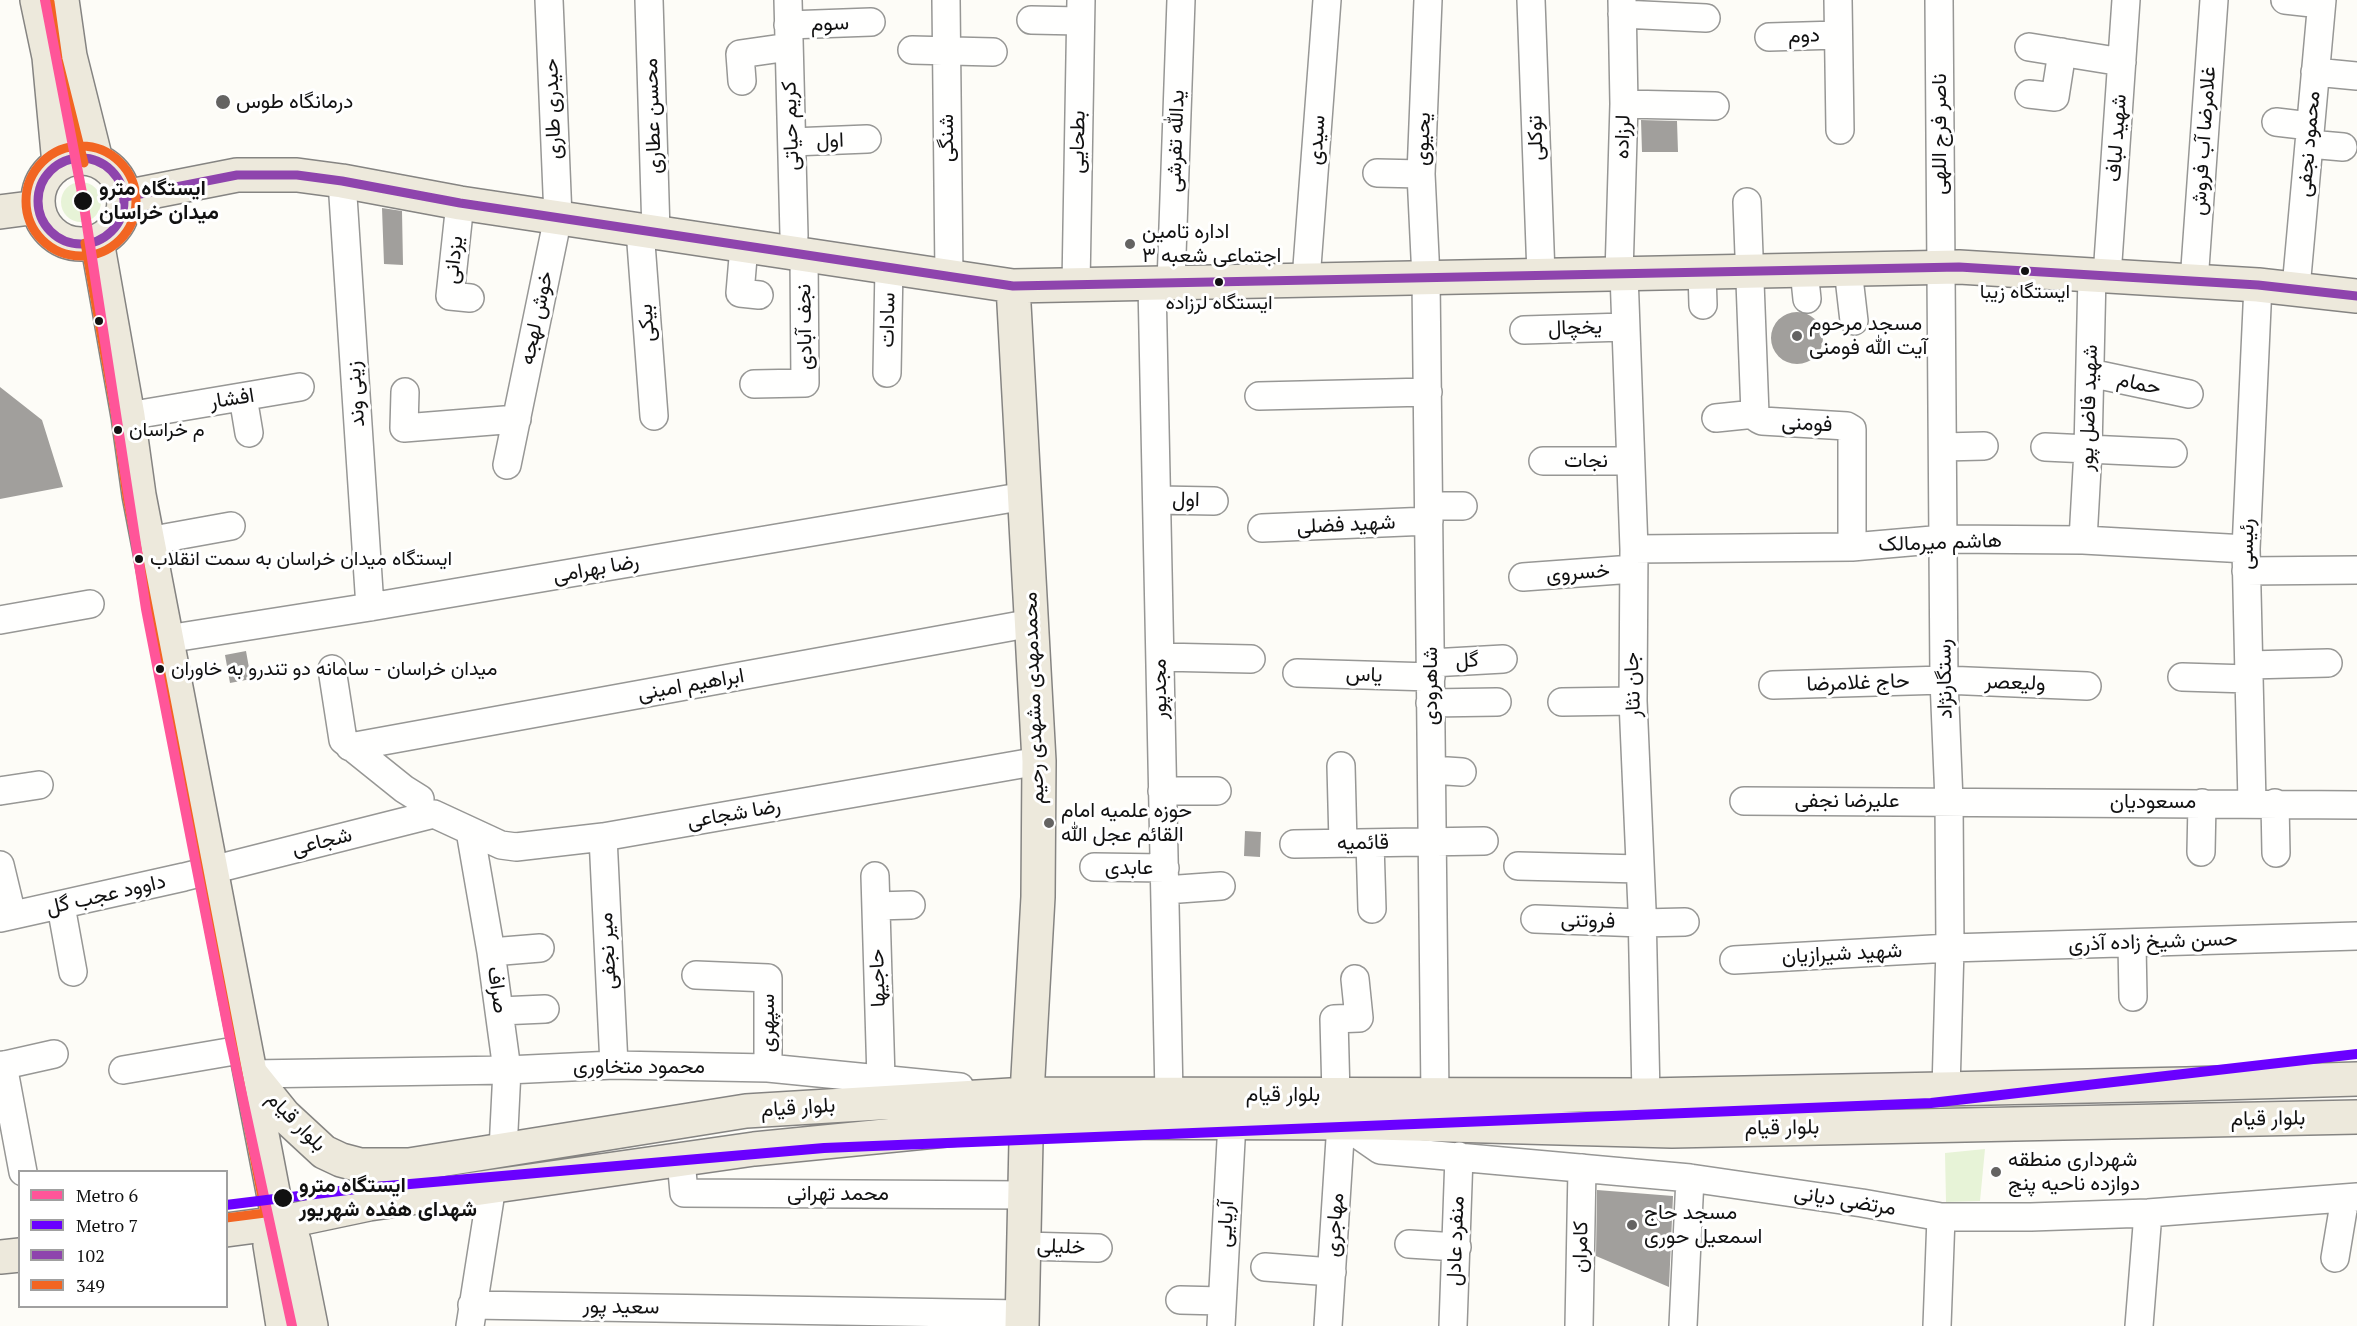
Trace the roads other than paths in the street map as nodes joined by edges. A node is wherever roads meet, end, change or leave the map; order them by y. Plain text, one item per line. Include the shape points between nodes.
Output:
1 (36, 0) edge
2 (62, 0) edge
3 (549, 0) edge
4 (650, 0) edge
5 (946, 0) edge
6 (1181, 0) edge
7 (1327, 0) edge
8 (1428, 0) edge
9 (1531, 0) edge
10 (1838, 0) edge
11 (1939, 0) edge
12 (2127, 0) edge
13 (2214, 0) edge
14 (2285, 0) edge
15 (2321, 2) edge
16 (1622, 7) edge
17 (1080, 11) edge
18 (1706, 18) dead end
19 (1031, 20) dead end
20 (871, 22) dead end
21 (788, 24) edge
22 (1838, 35) junction
23 (1769, 37) dead end
24 (2030, 48) dead end
25 (912, 50) dead end
26 (946, 52) junction
27 (993, 52) dead end
28 (2062, 52) junction
29 (2122, 62) junction
30 (2315, 72) junction
31 (2357, 76) edge
32 (742, 81) dead end
33 (2029, 94) dead end
34 (1624, 104) junction
35 (1715, 106) dead end
36 (2276, 122) dead end
37 (1840, 130) dead end
38 (2310, 135) junction
39 (867, 139) dead end
40 (792, 142) junction
41 (2343, 147) dead end
42 (96, 160) junction
43 (59, 164) junction
44 (1377, 173) dead end
45 (1421, 174) junction
46 (342, 181) junction
47 (125, 197) junction
48 (1747, 202) dead end
49 (460, 203) junction
50 (38, 207) junction
51 (0, 212) edge
52 (558, 218) junction
53 (648, 231) junction
54 (97, 242) junction
55 (744, 246) junction
56 (798, 254) junction
57 (889, 267) junction
58 (1941, 268) junction
59 (1848, 269) junction
60 (1749, 270) junction
61 (1702, 272) junction
62 (1622, 274) junction
63 (1541, 275) junction
64 (949, 276) junction
65 (2100, 276) junction
66 (1426, 278) junction
67 (1306, 280) junction
68 (2194, 282) junction
69 (1162, 283) junction
70 (1076, 285) junction
71 (2258, 285) junction
72 (1013, 286) junction
73 (2296, 288) junction
74 (742, 293) dead end
75 (2357, 296) edge
76 (470, 298) dead end
77 (1703, 305) dead end
78 (1854, 321) dead end
79 (1625, 327) junction
80 (1524, 330) dead end
81 (887, 373) dead end
82 (2090, 373) junction
83 (754, 384) dead end
84 (300, 387) dead end
85 (405, 392) dead end
86 (1428, 392) junction
87 (2188, 394) dead end
88 (1259, 396) dead end
89 (243, 397) junction
90 (1755, 414) junction
91 (128, 416) junction
92 (654, 416) dead end
93 (1716, 418) dead end
94 (517, 419) junction
95 (249, 433) dead end
96 (1984, 446) dead end
97 (1943, 447) junction
98 (2045, 447) dead end
99 (2088, 450) junction
100 (2173, 453) dead end
101 (1543, 461) dead end
102 (1630, 461) junction
103 (507, 465) dead end
104 (1025, 495) junction
105 (1158, 500) junction
106 (1214, 501) dead end
107 (1463, 506) dead end
108 (1429, 513) junction
109 (231, 526) dead end
110 (1262, 528) dead end
111 (1944, 539) junction
112 (2083, 540) junction
113 (148, 541) junction
114 (1852, 547) junction
115 (1634, 559) junction
116 (2246, 560) junction
117 (2357, 570) edge
118 (1523, 577) dead end
119 (90, 604) dead end
120 (370, 607) junction
121 (0, 620) edge
122 (1032, 623) junction
123 (167, 639) junction
124 (1160, 657) junction
125 (1251, 659) dead end
126 (1503, 659) dead end
127 (2328, 663) dead end
128 (332, 669) dead end
129 (2249, 672) junction
130 (1297, 673) dead end
131 (2182, 677) dead end
132 (1944, 680) junction
133 (1431, 681) junction
134 (1773, 685) dead end
135 (2087, 686) dead end
136 (1633, 701) junction
137 (1497, 702) dead end
138 (1562, 702) dead end
139 (350, 747) junction
140 (1039, 761) junction
141 (1341, 766) dead end
142 (1432, 770) junction
143 (1462, 772) dead end
144 (39, 785) dead end
145 (0, 791) edge
146 (1162, 791) junction
147 (1217, 791) dead end
148 (1744, 801) dead end
149 (1949, 801) junction
150 (2202, 803) junction
151 (2264, 803) junction
152 (2357, 805) edge
153 (427, 807) junction
154 (470, 831) junction
155 (603, 837) junction
156 (1484, 841) dead end
157 (1432, 842) junction
158 (1342, 843) junction
159 (1370, 843) junction
160 (1294, 844) dead end
161 (2201, 852) dead end
162 (2276, 853) dead end
163 (0, 865) edge
164 (1518, 866) dead end
165 (1094, 867) dead end
166 (1640, 868) junction
167 (211, 870) junction
168 (875, 876) dead end
169 (1165, 879) junction
170 (1221, 886) dead end
171 (910, 905) dead end
172 (60, 906) junction
173 (876, 906) junction
174 (1372, 909) dead end
175 (6, 917) edge
176 (1535, 919) dead end
177 (1685, 922) dead end
178 (1642, 923) junction
179 (2357, 936) edge
180 (2132, 944) junction
181 (540, 948) dead end
182 (1950, 948) junction
183 (491, 952) junction
184 (1734, 960) dead end
185 (73, 972) dead end
186 (696, 975) dead end
187 (1355, 979) dead end
188 (2133, 997) dead end
189 (545, 1009) dead end
190 (500, 1011) junction
191 (54, 1054) dead end
192 (248, 1062) junction
193 (614, 1065) junction
194 (2, 1066) edge
195 (768, 1068) junction
196 (123, 1070) dead end
197 (507, 1070) junction
198 (881, 1079) junction
199 (2357, 1079) edge
200 (1946, 1089) junction
201 (1169, 1094) junction
202 (1436, 1095) junction
203 (1646, 1095) junction
204 (1026, 1108) junction
205 (1339, 1109) junction
206 (6, 1111) edge
207 (2357, 1117) edge
208 (1232, 1122) junction
209 (503, 1150) junction
210 (1459, 1156) junction
211 (681, 1160) junction
212 (1582, 1168) junction
213 (22, 1170) edge
214 (1690, 1178) junction
215 (492, 1186) junction
216 (1025, 1195) junction
217 (2351, 1197) edge
218 (2148, 1213) junction
219 (1941, 1217) junction
220 (279, 1223) junction
221 (228, 1230) edge
222 (1409, 1244) dead end
223 (1024, 1246) junction
224 (1457, 1247) junction
225 (1098, 1248) dead end
226 (18, 1255) edge
227 (0, 1257) edge
228 (2335, 1258) dead end
229 (1265, 1266) dead end
230 (1332, 1272) junction
231 (1180, 1300) dead end
232 (1222, 1313) edge
233 (471, 1315) edge
234 (578, 1316) edge
235 (660, 1317) edge
236 (778, 1318) edge
237 (916, 1319) edge
238 (1022, 1320) edge
239 (283, 1326) edge
240 (311, 1326) edge
241 (1328, 1326) edge
242 (1453, 1326) edge
243 (1580, 1326) edge
244 (1683, 1326) edge
245 (1937, 1326) edge
246 (2139, 1326) edge

1 - 43 main road via 49,57
2 - 42 main road via 70,56
3 - 52 street, حیدری طاری
4 - 53 street, محسن عطاری
5 - 26 street, شنگی
6 - 69 street, یدالله تفرشی
7 - 67 street, سیدی
8 - 45 street, یحیوی
9 - 63 street, توکلی
10 - 22 street
11 - 58 street, ناصر فرج اللهی
12 - 29 street, شهید لباف
13 - 68 street, غلامرضا آب فروش
14 - 15 street
15 - 30 street, محمود نجفی
16 - 18 street
16 - 34 street, لرزاده
17 - 19 street
17 - 70 street, بطحایی
20 - 21 street, سوم
21 - 32 street via 740,54
21 - 40 street, کریم حیاتی
22 - 23 street, دوم
22 - 37 street
24 - 28 street
25 - 26 street
26 - 27 street
26 - 64 street, شنگی
28 - 29 street
28 - 33 street via 2055,98
29 - 65 street, شهید لباف
30 - 31 street
30 - 38 street, محمود نجفی
34 - 35 street
34 - 62 street, لرزاده
36 - 38 street
38 - 41 street
38 - 73 street, محمود نجفی
39 - 40 street, اول
40 - 56 street, کریم حیاتی
42 - 43 main road via 71,159
42 - 47 main road via 116,174
43 - 50 main road via 42,182
44 - 45 street
45 - 66 street, یحیوی
46 - 47 main road via 297,175 237,175
46 - 49 main road
46 - 120 street, زینی وند
47 - 54 main road via 118,224
48 - 60 street, فومنی
49 - 52 main road
49 - 76 street, یزدانی via 450,297
50 - 51 main road
50 - 54 main road via 48,229 58,238 70,243
52 - 53 main road
52 - 94 street, خوش لهجه
53 - 55 main road
53 - 92 street, بیکی
54 - 91 main road
55 - 56 main road
55 - 74 street
56 - 57 main road
56 - 83 street, نجف آبادی via 806,383
57 - 64 main road
57 - 81 street, سادات
58 - 59 main road
58 - 65 main road
58 - 97 street, رستگارنژاد
59 - 60 main road via 1806,284
59 - 78 street
60 - 61 main road
60 - 90 street, فومنی
61 - 62 main road
61 - 77 street
62 - 63 main road
62 - 79 street, جان نثار
63 - 66 main road
64 - 72 main road
65 - 68 main road
65 - 82 street, شهید فاضل پور
66 - 67 main road
66 - 86 street, شاهرودی
67 - 69 main road
68 - 71 main road
69 - 70 main road
69 - 105 street, مجدپور
70 - 72 main road
71 - 73 main road
71 - 116 street, رئیسی
72 - 104 main road, محمدمهدی مشهدی رحیم
73 - 75 main road
79 - 80 street, یخچال
79 - 102 street, جان نثار
82 - 87 street, حمام
82 - 99 street, شهید فاضل پور
84 - 89 street, افشار
85 - 94 street via 404,428
86 - 88 street
86 - 108 street, شاهرودی
89 - 91 street, افشار
89 - 95 street
90 - 93 street
90 - 114 street, فومنی via 1762,421 1851,429
91 - 113 main road
94 - 103 street, خوش لهجه
96 - 97 street
97 - 111 street, رستگارنژاد
98 - 99 street
99 - 100 street
99 - 112 street, شهید فاضل پور
101 - 102 street, نجات
102 - 115 street, جان نثار
104 - 120 street, رضا بهرامی
104 - 122 main road, محمدمهدی مشهدی رحیم
105 - 106 street, اول
105 - 124 street, مجدپور
107 - 108 street, شهید فضلی
108 - 110 street, شهید فضلی
108 - 133 street, شاهرودی
109 - 113 street
111 - 112 street, هاشم میرمالک
111 - 114 street, هاشم میرمالک
111 - 132 street, رستگارنژاد
112 - 116 street, هاشم میرمالک
113 - 123 main road
114 - 115 street, هاشم میرمالک
115 - 118 street, خسروی
115 - 136 street, جان نثار
116 - 117 street, هاشم میرمالک
116 - 129 street, رئیسی
119 - 121 street
120 - 123 street, رضا بهرامی
122 - 139 street, ابراهیم امینی
122 - 140 main road, محمدمهدی مشهدی رحیم
123 - 167 main road
124 - 125 street
124 - 146 street, مجدپور
126 - 133 street, گل
127 - 129 street
128 - 139 street via 343,741
129 - 131 street
129 - 151 street, رئیسی
130 - 133 street, یاس
132 - 134 street, حاج غلامرضا
132 - 135 street, ولیعصر
132 - 149 street, رستگارنژاد
133 - 137 street
133 - 142 street, شاهرودی
136 - 138 street
136 - 166 street, جان نثار
139 - 153 street, رضا شجاعی
140 - 155 street, رضا شجاعی
140 - 204 main road, محمدمهدی مشهدی رحیم via 1038,897
141 - 158 street
142 - 143 street
142 - 157 street, شاهرودی
144 - 145 street
146 - 147 street
146 - 169 street, مجدپور
148 - 149 street, علیرضا نجفی
149 - 150 street, مسعودیان
149 - 182 street, رستگارنژاد
150 - 151 street, مسعودیان
150 - 161 street
151 - 152 street, مسعودیان
151 - 162 street
153 - 154 street, رضا شجاعی
153 - 167 street, شجاعی
154 - 155 street, رضا شجاعی via 516,847
154 - 183 street, صراف
155 - 193 street, میر نجفی
156 - 157 street, قائمیه
157 - 159 street, قائمیه
157 - 202 street, شاهرودی
158 - 159 street, قائمیه
158 - 160 street, قائمیه
159 - 174 street
163 - 175 street
164 - 166 street
165 - 169 street, عابدی
166 - 178 street, جان نثار
167 - 172 street, داوود عجب گل
167 - 192 main road
168 - 173 street, حاجیها
169 - 170 street, عابدی
169 - 201 street, مجدپور
171 - 173 street
172 - 175 street, داوود عجب گل
172 - 185 street
173 - 198 street, حاجیها
176 - 178 street, فروتنی
177 - 178 street
178 - 203 street, جان نثار
179 - 180 street, حسن شیخ زاده آذری
180 - 182 street, حسن شیخ زاده آذری
180 - 188 street
181 - 183 street
182 - 184 street, شهید شیرازیان
182 - 200 street, رستگارنژاد
183 - 190 street, صراف
186 - 195 street, سپهری via 768,978
187 - 205 street, مهاجری via 1359,1018 1323,1018
189 - 190 street
190 - 197 street, صراف
191 - 194 street
192 - 196 street, محمود متخاوری
192 - 197 street, محمود متخاوری
192 - 209 main road, بلوار قیام via 292,1123 324,1152 341,1160 360,1165 409,1166
192 - 220 main road
193 - 195 street, محمود متخاوری
193 - 197 street, محمود متخاوری
194 - 206 street
195 - 198 street, محمود متخاوری
197 - 209 street, صراف
198 - 204 street, محمود متخاوری
199 - 200 main road, بلوار قیام
200 - 203 main road, بلوار قیام
201 - 204 main road, بلوار قیام
201 - 205 main road, بلوار قیام
202 - 203 main road, بلوار قیام
202 - 205 main road, بلوار قیام
204 - 208 main road, بلوار قیام
204 - 209 main road, بلوار قیام via 746,1111
204 - 211 main road, بلوار قیام
204 - 216 main road, محمدمهدی مشهدی رحیم
205 - 207 main road, بلوار قیام via 1672,1131
205 - 208 main road, بلوار قیام
205 - 210 street, مرتضی دیانی via 1380,1150
205 - 230 street, مهاجری
206 - 213 street
208 - 232 street, آریایی
210 - 212 street, مرتضی دیانی
210 - 224 street, منفرد عادل
211 - 215 main road, بلوار قیام
211 - 216 street, محمد تهرانی via 684,1193
212 - 214 street, مرتضی دیانی
212 - 243 street, کامران
214 - 219 street, مرتضی دیانی
214 - 244 street
215 - 220 main road, بلوار قیام via 369,1204
215 - 233 street
216 - 223 main road, محمدمهدی مشهدی رحیم
217 - 218 street, مرتضی دیانی
217 - 228 street
218 - 219 street, مرتضی دیانی
218 - 246 street
219 - 245 street
220 - 221 main road, بلوار قیام
220 - 239 main road via 270,1245
220 - 240 main road via 294,1241
222 - 224 street
223 - 225 street, خلیلی
223 - 238 main road, محمدمهدی مشهدی رحیم
224 - 242 street, منفرد عادل
226 - 227 main road
229 - 230 street
230 - 241 street, مهاجری
231 - 232 street
233 - 234 street, سعید پور
234 - 235 street, سعید پور
235 - 236 street, سعید پور
236 - 237 street, سعید پور
237 - 238 street, سعید پور

